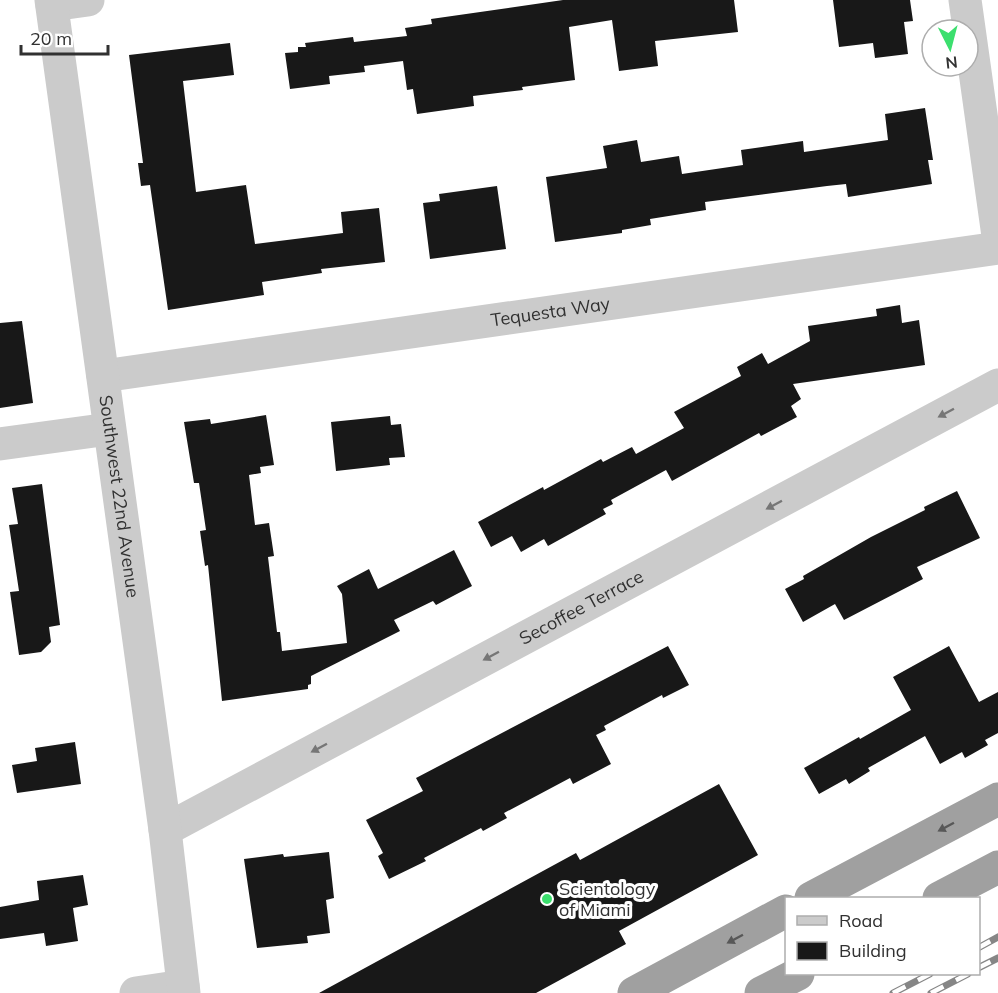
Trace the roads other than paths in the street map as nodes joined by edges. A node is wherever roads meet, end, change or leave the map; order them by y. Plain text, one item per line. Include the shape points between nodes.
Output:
1 (88, 0) edge
2 (965, 0) edge
3 (51, 3) edge
4 (998, 236) edge
5 (998, 248) edge
6 (102, 375) junction
7 (998, 385) edge
8 (110, 429) junction
9 (0, 444) edge
10 (998, 799) edge
11 (165, 830) junction
12 (998, 867) edge
13 (813, 897) edge
14 (941, 897) edge
15 (785, 912) edge
16 (796, 975) edge
17 (184, 989) edge
18 (136, 993) edge
19 (634, 993) edge
20 (761, 993) edge

1 - 3 street
2 - 4 street
3 - 6 street, Southwest 22nd Avenue
5 - 6 street, Tequesta Way
6 - 8 street, Southwest 22nd Avenue
7 -> 11 street, Secoffee Terrace
8 - 9 street
8 - 11 street, Southwest 22nd Avenue
10 -> 13 highway
11 - 17 street, Southwest 22nd Avenue
12 - 14 highway
15 -> 19 highway
16 - 20 highway
17 - 18 street

